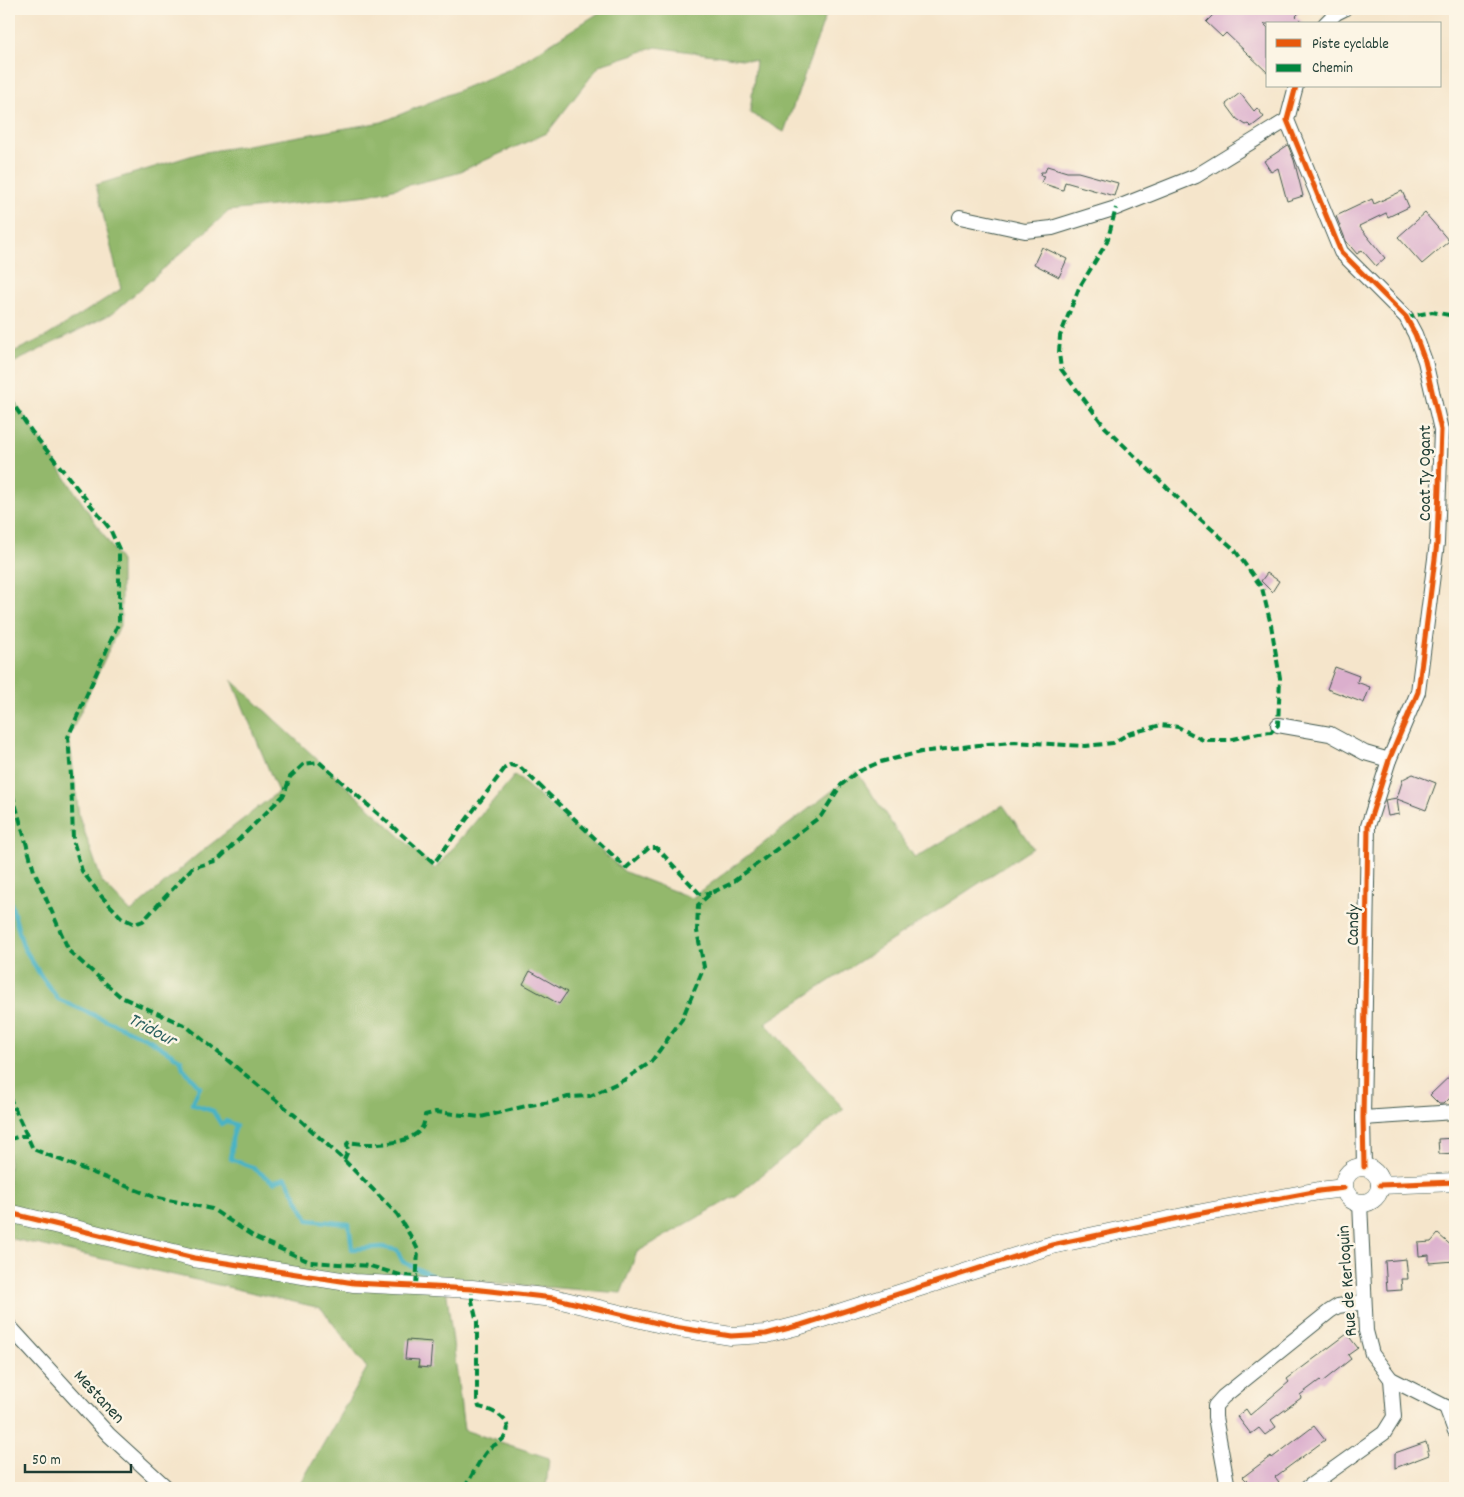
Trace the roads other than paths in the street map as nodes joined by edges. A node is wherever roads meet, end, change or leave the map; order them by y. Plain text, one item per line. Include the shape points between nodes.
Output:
1 (1344, 9) edge
2 (1327, 22) edge
3 (1295, 88) edge
4 (1287, 120) junction
5 (960, 217) dead end
6 (1418, 692) joint
7 (1278, 725) dead end
8 (1389, 760) junction
9 (1455, 1112) edge
10 (1363, 1118) junction
11 (1364, 1167) junction
12 (1455, 1182) edge
13 (1380, 1185) junction
14 (1344, 1188) junction
15 (1360, 1203) junction
16 (9, 1213) edge
17 (1364, 1302) junction
18 (9, 1326) edge
19 (1391, 1380) junction
20 (1450, 1406) edge
21 (1455, 1431) edge
22 (167, 1488) edge
23 (1228, 1488) edge
24 (1306, 1488) edge

1 - 2 street
3 - 4 street
4 - 5 street via 1196,176 1116,208 1052,228 1025,231
4 - 6 street, Coat Ty Ogant via 1341,252 1406,317 1416,334 1441,430 1438,543
6 - 8 street, Candy
7 - 8 street via 1330,734 1365,753
8 - 10 street, Candy via 1368,826
9 - 10 street
10 - 11 street, Candy
11 - 13 street via 1375,1173
11 - 14 street via 1349,1172
12 - 13 street
13 - 15 street via 1374,1198
14 - 15 street via 1352,1200
14 - 16 street via 1319,1190 1052,1245 801,1325 766,1334 731,1336 674,1327 553,1298 472,1289 354,1283 194,1258
15 - 17 street, Rue de Kerloquin
17 - 19 street, Rue de Kerloquin via 1372,1354
17 - 23 street via 1338,1306 1330,1311 1215,1406
18 - 22 street, Mestanen via 109,1434
19 - 20 street, Rue de Kerloquin
19 - 24 street via 1394,1417 1384,1433
20 - 21 street

